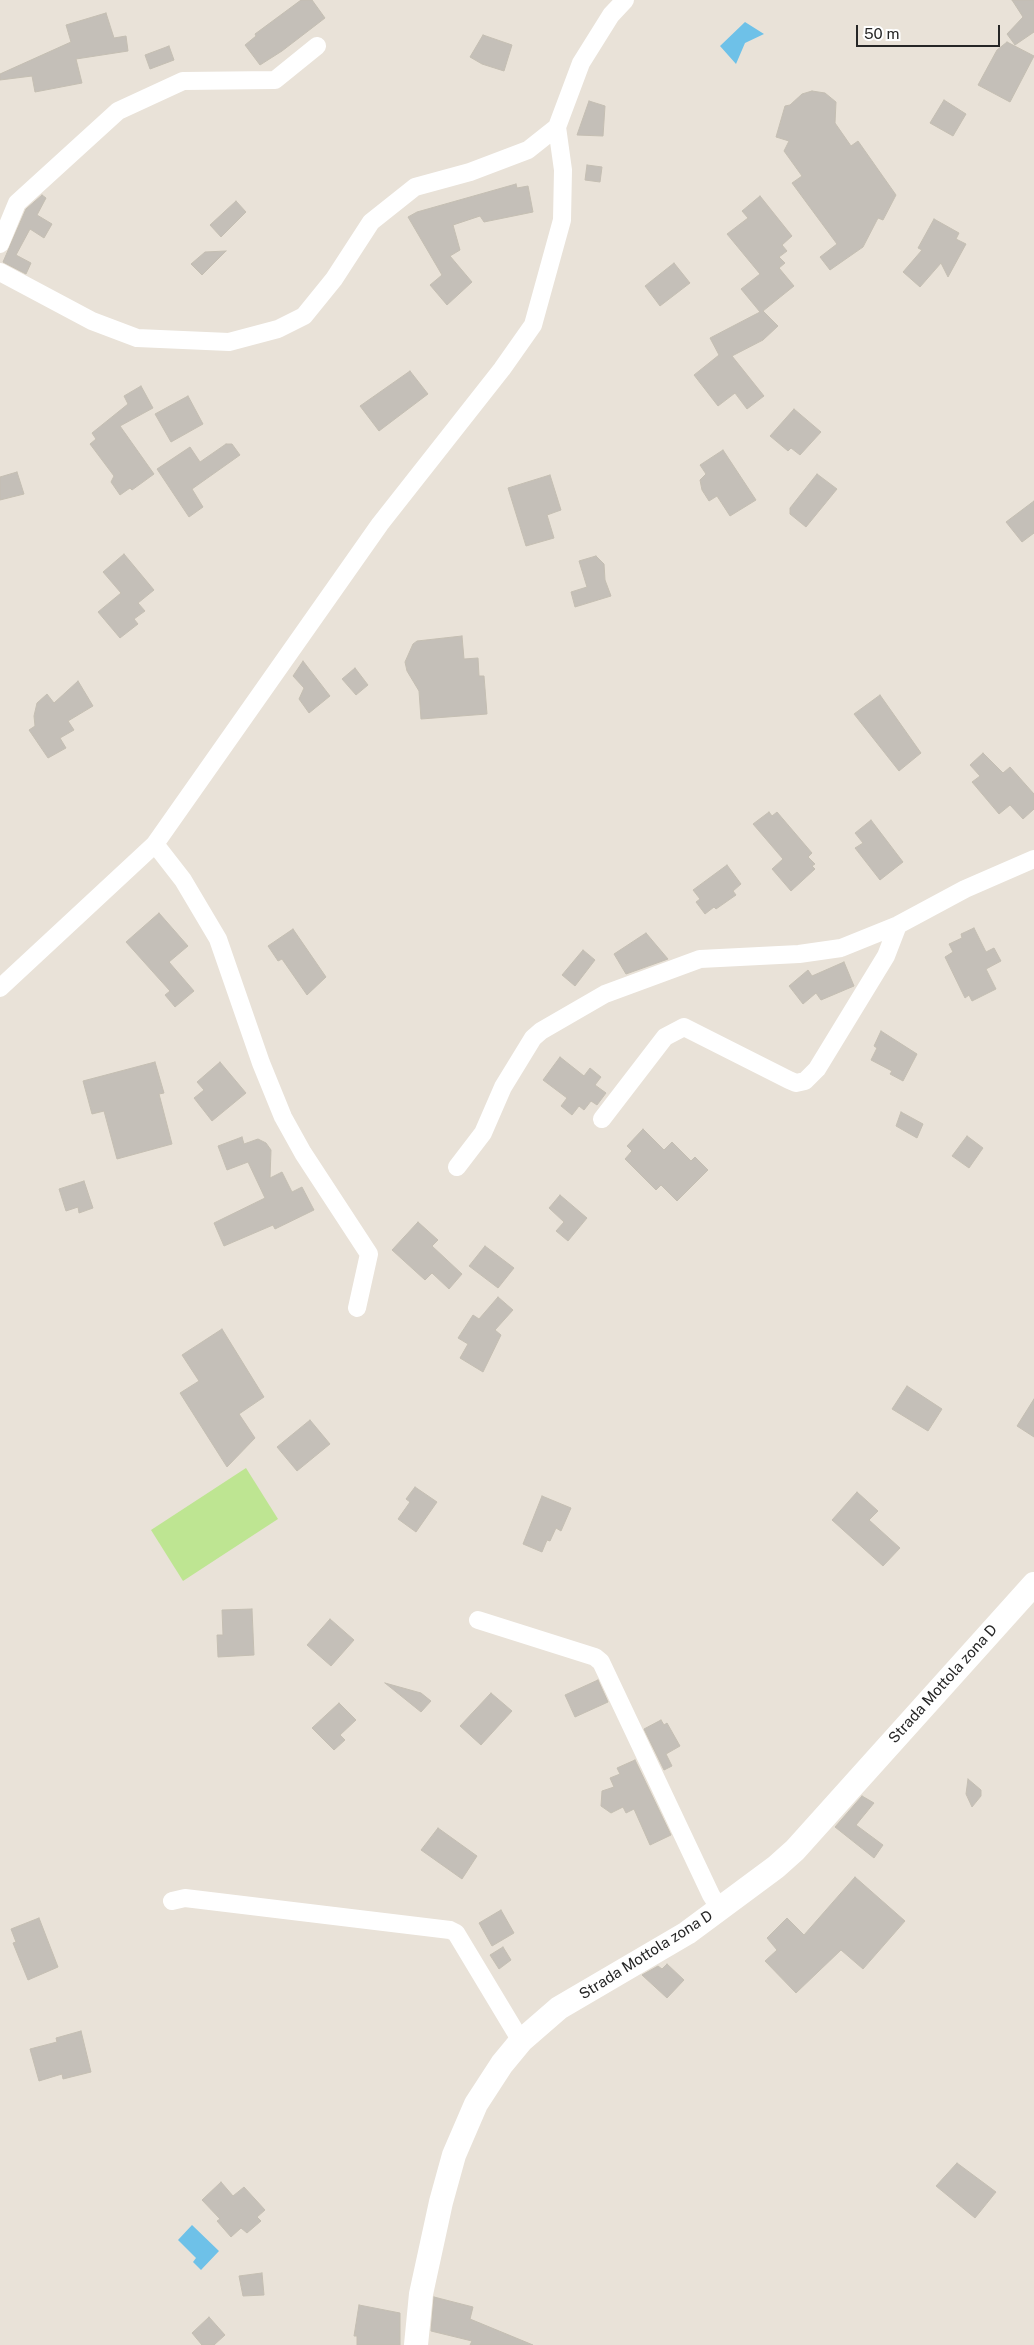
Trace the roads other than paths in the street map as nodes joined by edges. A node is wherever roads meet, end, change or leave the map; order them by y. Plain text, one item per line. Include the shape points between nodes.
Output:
1 (625, 0) edge
2 (317, 46) dead end
3 (557, 126) junction
4 (0, 244) edge
5 (0, 272) edge
6 (155, 844) junction
7 (1034, 859) edge
8 (898, 925) junction
9 (0, 988) edge
10 (602, 1119) dead end
11 (457, 1167) dead end
12 (357, 1308) dead end
13 (1034, 1584) edge
14 (478, 1620) dead end
15 (172, 1901) dead end
16 (720, 1909) junction
17 (521, 2041) junction
18 (416, 2345) edge

1 - 3 street via 611,15 581,63
2 - 4 street via 275,80 183,82 118,110 17,203
3 - 5 street via 528,150 470,172 415,187 371,222 334,279 304,316 278,329 229,342 137,338 92,321
3 - 6 street via 563,170 562,220 533,325 380,524
6 - 9 street
6 - 12 street via 183,880 218,939 283,1117 368,1254
7 - 8 street via 965,889
8 - 10 street via 886,956 817,1068 805,1080 796,1083 788,1080 684,1027 664,1037
8 - 11 street via 841,948 799,954 700,959 605,994 533,1038 503,1087 483,1133
13 - 16 main road, Strada Mottola zona D via 794,1850
14 - 16 street via 595,1657 601,1662
15 - 17 street via 185,1898 450,1930 456,1933
16 - 17 main road, Strada Mottola zona D via 687,1933 559,2008
17 - 18 main road, Strada Mottola zona D via 476,2104 454,2155 421,2294

